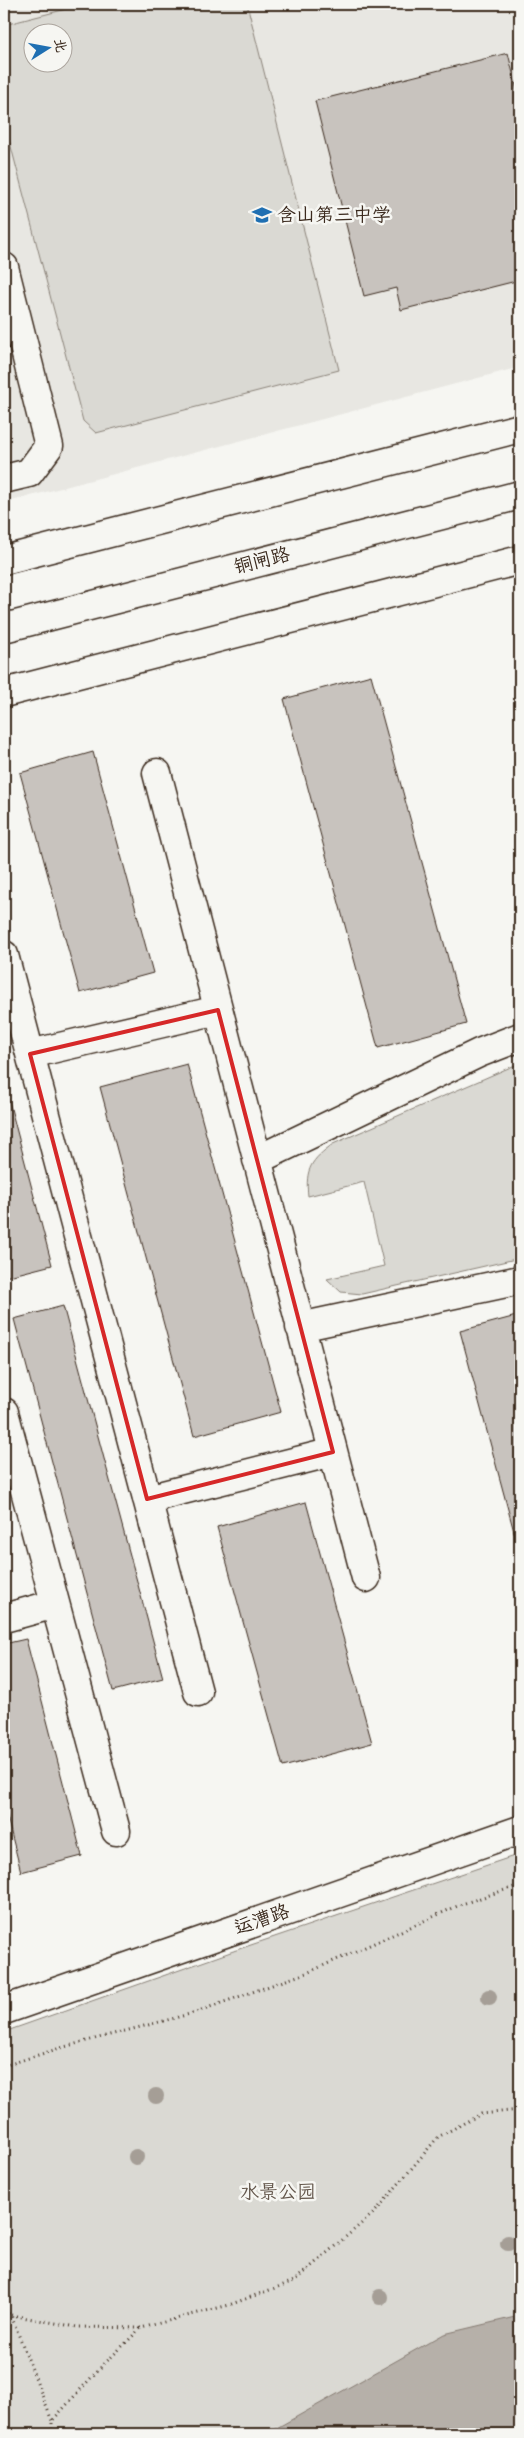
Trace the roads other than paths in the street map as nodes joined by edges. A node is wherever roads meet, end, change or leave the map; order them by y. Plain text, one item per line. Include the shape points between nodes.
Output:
1 (4, 267) edge
2 (520, 428) edge
3 (4, 479) edge
4 (520, 495) edge
5 (4, 560) edge
6 (520, 560) edge
7 (4, 628) edge
8 (4, 693) edge
9 (156, 773) dead end
10 (4, 955) edge
11 (218, 1010) junction
12 (520, 1038) edge
13 (30, 1054) junction
14 (257, 1160) junction
15 (520, 1280) edge
16 (300, 1327) junction
17 (4, 1412) edge
18 (333, 1452) junction
19 (147, 1499) junction
20 (366, 1578) dead end
21 (55, 1604) junction
22 (4, 1618) edge
23 (198, 1692) dead end
24 (520, 1830) edge
25 (116, 1831) dead end
26 (4, 2010) edge

1 - 3 street via 49,446 29,473
2 - 5 street
4 - 7 street, 铜闸路
6 - 8 street
9 - 11 street
10 - 13 street
11 - 13 street
11 - 14 street
12 - 14 street via 479,1054
13 - 19 street
14 - 16 street
15 - 16 street
16 - 18 street
17 - 21 street
18 - 19 street
18 - 20 street
19 - 23 street
21 - 22 street
21 - 25 street
24 - 26 street, 运漕路

